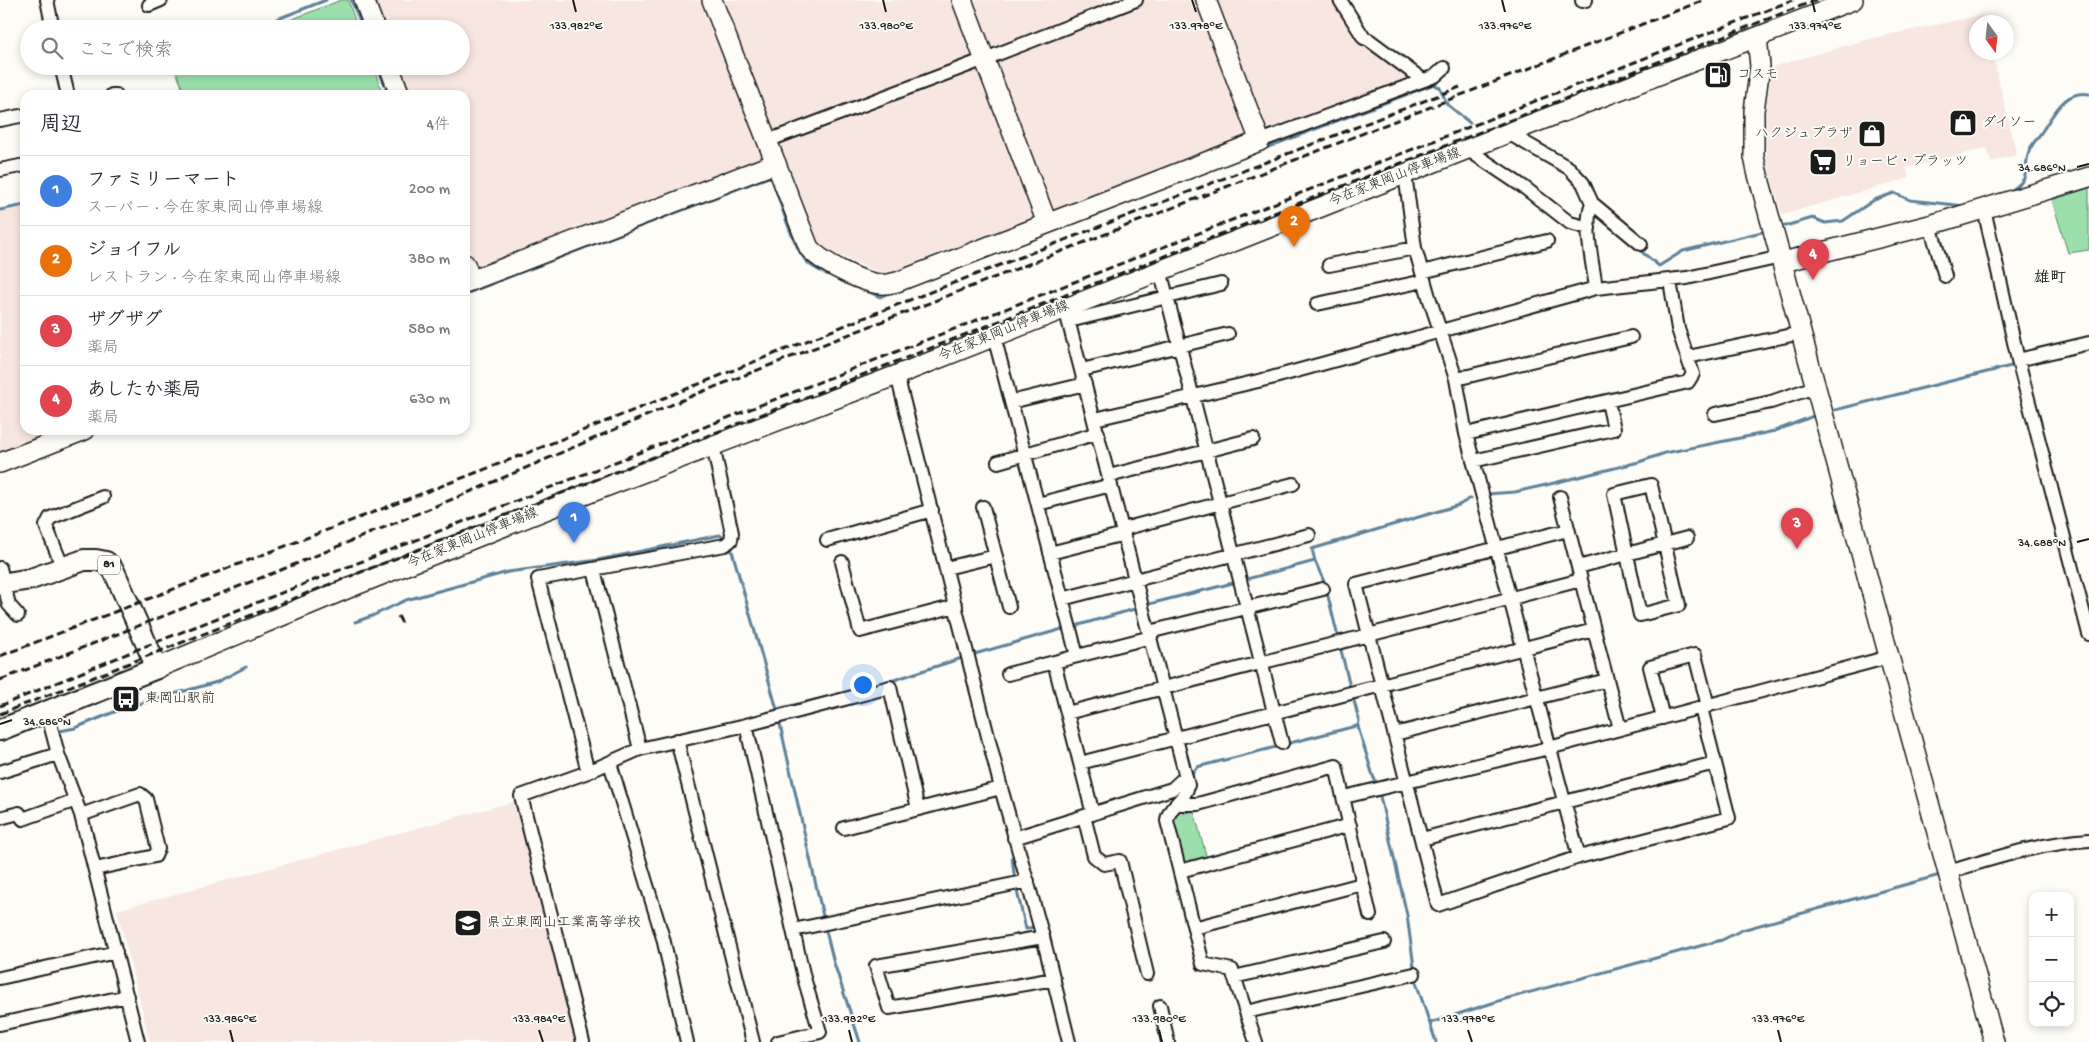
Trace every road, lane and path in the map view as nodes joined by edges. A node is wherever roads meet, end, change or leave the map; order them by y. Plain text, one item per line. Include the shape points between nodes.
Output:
1 (47, 0) edge
2 (364, 0) edge
3 (712, 0) edge
4 (962, 0) edge
5 (1136, 0) edge
6 (1206, 0) edge
7 (1340, 0) edge
8 (1582, 0) edge
9 (1586, 0) edge
10 (1853, 0) edge
11 (51, 20) edge
12 (372, 20) edge
13 (1757, 37) junction
14 (985, 60) junction
15 (1444, 68) dead end
16 (63, 75) edge
17 (392, 75) edge
18 (1423, 80) junction
19 (67, 90) edge
20 (398, 90) edge
21 (20, 116) edge
22 (0, 120) edge
23 (1508, 133) junction
24 (766, 141) junction
25 (1260, 141) junction
26 (1467, 149) junction
27 (776, 164) junction
28 (20, 165) edge
29 (0, 170) edge
30 (1405, 174) junction
31 (2089, 177) edge
32 (1591, 206) junction
33 (1984, 209) junction
34 (1046, 223) junction
35 (1930, 225) junction
36 (1589, 228) junction
37 (1547, 242) dead end
38 (1641, 244) dead end
39 (1415, 248) junction
40 (1782, 259) junction
41 (1329, 265) dead end
42 (1160, 270) junction
43 (470, 275) edge
44 (1944, 276) dead end
45 (1423, 277) junction
46 (1670, 281) junction
47 (1221, 284) dead end
48 (1596, 288) junction
49 (1167, 297) junction
50 (1317, 304) dead end
51 (1067, 314) junction
52 (1440, 331) junction
53 (1801, 333) junction
54 (1228, 334) dead end
55 (994, 336) junction
56 (1631, 337) dead end
57 (2089, 343) edge
58 (1180, 345) junction
59 (1688, 357) junction
60 (2019, 363) junction
61 (1082, 370) junction
62 (897, 375) junction
63 (1456, 379) junction
64 (1086, 384) junction
65 (1815, 387) junction
66 (1193, 396) junction
67 (1011, 402) junction
68 (1608, 402) junction
69 (1715, 414) dead end
70 (1095, 419) junction
71 (1098, 433) junction
72 (1466, 434) junction
73 (72, 435) edge
74 (1253, 439) dead end
75 (713, 446) junction
76 (1207, 450) junction
77 (1024, 453) junction
78 (1473, 461) junction
79 (998, 462) dead end
80 (0, 463) edge
81 (1110, 480) junction
82 (1293, 484) dead end
83 (104, 497) dead end
84 (1560, 497) dead end
85 (1221, 503) junction
86 (1038, 504) junction
87 (983, 507) dead end
88 (932, 510) junction
89 (1568, 530) junction
90 (1123, 531) junction
91 (1309, 535) dead end
92 (1687, 538) dead end
93 (827, 540) dead end
94 (1664, 544) junction
95 (1496, 547) junction
96 (1050, 552) junction
97 (1234, 554) junction
98 (1627, 554) junction
99 (996, 556) junction
100 (842, 562) dead end
101 (63, 568) junction
102 (946, 568) junction
103 (594, 570) junction
104 (1579, 573) junction
105 (1, 579) edge
106 (1136, 579) junction
107 (1323, 589) dead end
108 (1509, 598) junction
109 (1062, 599) junction
110 (956, 606) junction
111 (1009, 607) dead end
112 (1247, 608) junction
113 (18, 615) dead end
114 (1594, 630) junction
115 (1369, 634) junction
116 (2089, 634) edge
117 (1150, 635) junction
118 (1522, 648) junction
119 (1077, 656) junction
120 (1889, 657) junction
121 (1261, 661) junction
122 (1054, 662) junction
123 (157, 668) junction
124 (1008, 674) dead end
125 (1607, 680) junction
126 (1382, 685) junction
127 (1163, 687) junction
128 (1535, 698) junction
129 (1705, 707) junction
130 (47, 712) junction
131 (1067, 713) junction
132 (1275, 713) junction
133 (1664, 718) junction
134 (746, 725) junction
135 (0, 730) edge
136 (1620, 730) junction
137 (1395, 734) junction
138 (1176, 738) junction
139 (677, 740) junction
140 (1282, 743) dead end
141 (1548, 748) junction
142 (640, 749) junction
143 (58, 754) junction
144 (610, 763) junction
145 (1080, 763) junction
146 (1715, 763) junction
147 (0, 772) edge
148 (588, 772) junction
149 (1186, 776) junction
150 (1408, 782) junction
151 (1001, 788) junction
152 (1344, 797) junction
153 (76, 800) junction
154 (1564, 803) junction
155 (1177, 804) junction
156 (918, 809) junction
157 (82, 815) junction
158 (0, 818) edge
159 (1087, 818) junction
160 (1350, 826) junction
161 (844, 828) dead end
162 (1014, 838) junction
163 (1422, 839) junction
164 (2089, 840) edge
165 (1579, 857) junction
166 (96, 869) junction
167 (1180, 871) junction
168 (1948, 872) junction
169 (1020, 883) junction
170 (1362, 884) junction
171 (1370, 915) dead end
172 (1194, 928) junction
173 (792, 930) junction
174 (1043, 937) junction
175 (1384, 942) dead end
176 (116, 952) junction
177 (1147, 974) dead end
178 (1414, 974) dead end
179 (1234, 977) junction
180 (0, 978) edge
181 (1054, 979) junction
182 (127, 996) junction
183 (1160, 1006) dead end
184 (1246, 1012) junction
185 (0, 1024) edge
186 (822, 1037) edge
187 (138, 1042) edge
188 (583, 1042) edge
189 (687, 1042) edge
190 (753, 1042) edge
191 (778, 1042) edge
192 (1069, 1042) edge
193 (1168, 1042) edge
194 (1256, 1042) edge
195 (1994, 1042) edge

1 - 11 street
2 - 12 street
3 - 24 street
4 - 14 street
5 - 14 street
6 - 25 street
7 - 18 street via 1364,38
8 - 9 street
10 - 13 street, 今在家東岡山停車場線
13 - 23 street, 今在家東岡山停車場線
13 - 40 street via 1760,66 1754,111 1754,157
14 - 24 street
14 - 34 street
15 - 18 street
16 - 19 street
17 - 20 street
18 - 25 street
21 - 22 street
23 - 26 street, 今在家東岡山停車場線
23 - 32 street via 1569,168 1583,183
24 - 27 street
25 - 34 street
26 - 30 street, 今在家東岡山停車場線
26 - 36 street via 1570,223
27 - 34 street via 808,248 822,261 883,285
27 - 43 street
28 - 29 street
30 - 39 street
30 - 42 street, 今在家東岡山停車場線
31 - 33 street
32 - 36 street
32 - 38 street
33 - 35 street
33 - 60 street
35 - 40 street
35 - 44 street
36 - 48 street
37 - 45 street
39 - 41 street
39 - 45 street
40 - 46 street
40 - 53 street
42 - 49 street
42 - 51 street, 今在家東岡山停車場線
45 - 50 street
45 - 52 street
46 - 48 street
46 - 59 street via 1678,328
47 - 49 street
48 - 52 street
49 - 51 street
49 - 58 street
51 - 55 street, 今在家東岡山停車場線
51 - 61 street
52 - 63 street
52 - 66 street
53 - 59 street
53 - 65 street
54 - 58 street
55 - 62 street, 今在家東岡山停車場線
55 - 67 street
56 - 63 street
57 - 60 street
58 - 61 street
58 - 66 street
59 - 68 street via 1693,374 1688,382
60 - 116 street
61 - 64 street
62 - 75 street, 今在家東岡山停車場線
62 - 88 street
63 - 72 street
64 - 67 street
64 - 70 street
65 - 69 street via 1771,402
65 - 120 street
66 - 70 street
66 - 76 street
67 - 77 street
68 - 72 street
68 - 78 street via 1614,429
70 - 71 street
71 - 77 street
71 - 81 street
72 - 78 street
73 - 80 street
74 - 76 street
75 - 103 street via 732,533 728,542
75 - 123 street, 今在家東岡山停車場線 via 356,585
76 - 81 street
76 - 85 street
77 - 79 street
77 - 86 street
78 - 95 street
81 - 86 street
81 - 90 street
82 - 85 street
83 - 101 street via 50,518 46,526
84 - 89 street
85 - 90 street
85 - 97 street
86 - 96 street
87 - 99 street
88 - 93 street
88 - 102 street
89 - 95 street
89 - 104 street
90 - 96 street
90 - 106 street
91 - 97 street
92 - 94 street
94 - 98 street
94 - 98 street via 1651,485 1614,494
94 - 98 street via 1679,606 1640,614
95 - 108 street
95 - 115 street via 1356,584
96 - 109 street
97 - 106 street
97 - 112 street
98 - 104 street
99 - 102 street
99 - 111 street
100 - 110 street via 860,631
101 - 105 main road, 81 via 31,579
101 - 123 main road, 81 via 84,560 96,560 106,562 114,570
102 - 110 street
103 - 142 street
103 - 148 street via 538,579
104 - 108 street
104 - 114 street
105 - 113 street via 9,605
106 - 109 street
106 - 117 street
107 - 112 street
108 - 115 street
108 - 118 street
109 - 119 street
110 - 151 street
112 - 117 street
112 - 121 street
114 - 118 street
114 - 125 street
115 - 121 street
115 - 126 street
117 - 119 street
117 - 127 street
118 - 126 street
118 - 128 street
119 - 122 street
120 - 129 street
120 - 168 street
121 - 127 street
121 - 132 street
122 - 124 street
122 - 131 street
123 - 130 main road
125 - 128 street
125 - 136 street
126 - 132 street
126 - 137 street
127 - 131 street
127 - 138 street
128 - 137 street
128 - 141 street
129 - 133 street
129 - 133 street via 1695,655 1650,667
129 - 146 street
130 - 135 main road
130 - 143 street
131 - 145 street
132 - 138 street
132 - 140 street
133 - 136 street
134 - 139 street
134 - 156 street via 890,687
134 - 173 street
136 - 141 street
137 - 150 street
138 - 145 street
138 - 149 street
139 - 142 street
139 - 190 street
141 - 150 street
141 - 154 street
142 - 144 street
143 - 147 street
143 - 153 street
144 - 148 street
144 - 189 street via 663,938
145 - 159 street
146 - 154 street
146 - 165 street via 1729,818
148 - 188 street via 521,796
149 - 155 street via 1188,790
149 - 159 street via 1172,789
150 - 152 street
150 - 163 street
151 - 156 street
151 - 162 street
152 - 155 street via 1336,766 1198,804
152 - 160 street
153 - 157 street
153 - 158 street via 23,819 19,813
154 - 163 street
154 - 165 street
155 - 167 street via 1167,821
156 - 161 street
157 - 166 street
157 - 166 street via 140,794 146,799 158,849 155,856
159 - 162 street
159 - 177 street via 1094,856 1104,864 1120,861
160 - 167 street
160 - 170 street
162 - 169 street via 1019,846
163 - 165 street via 1438,905
164 - 168 street via 2023,849
166 - 176 street
167 - 172 street
168 - 195 street
169 - 173 street
169 - 174 street
170 - 171 street
170 - 172 street
172 - 179 street via 1203,964 1232,970
173 - 186 street
174 - 181 street
174 - 181 street via 876,966 889,1008
175 - 179 street
176 - 180 street
176 - 182 street
178 - 184 street
179 - 184 street
181 - 192 street
182 - 185 street
182 - 187 street
183 - 193 street
184 - 194 street
186 - 191 street

